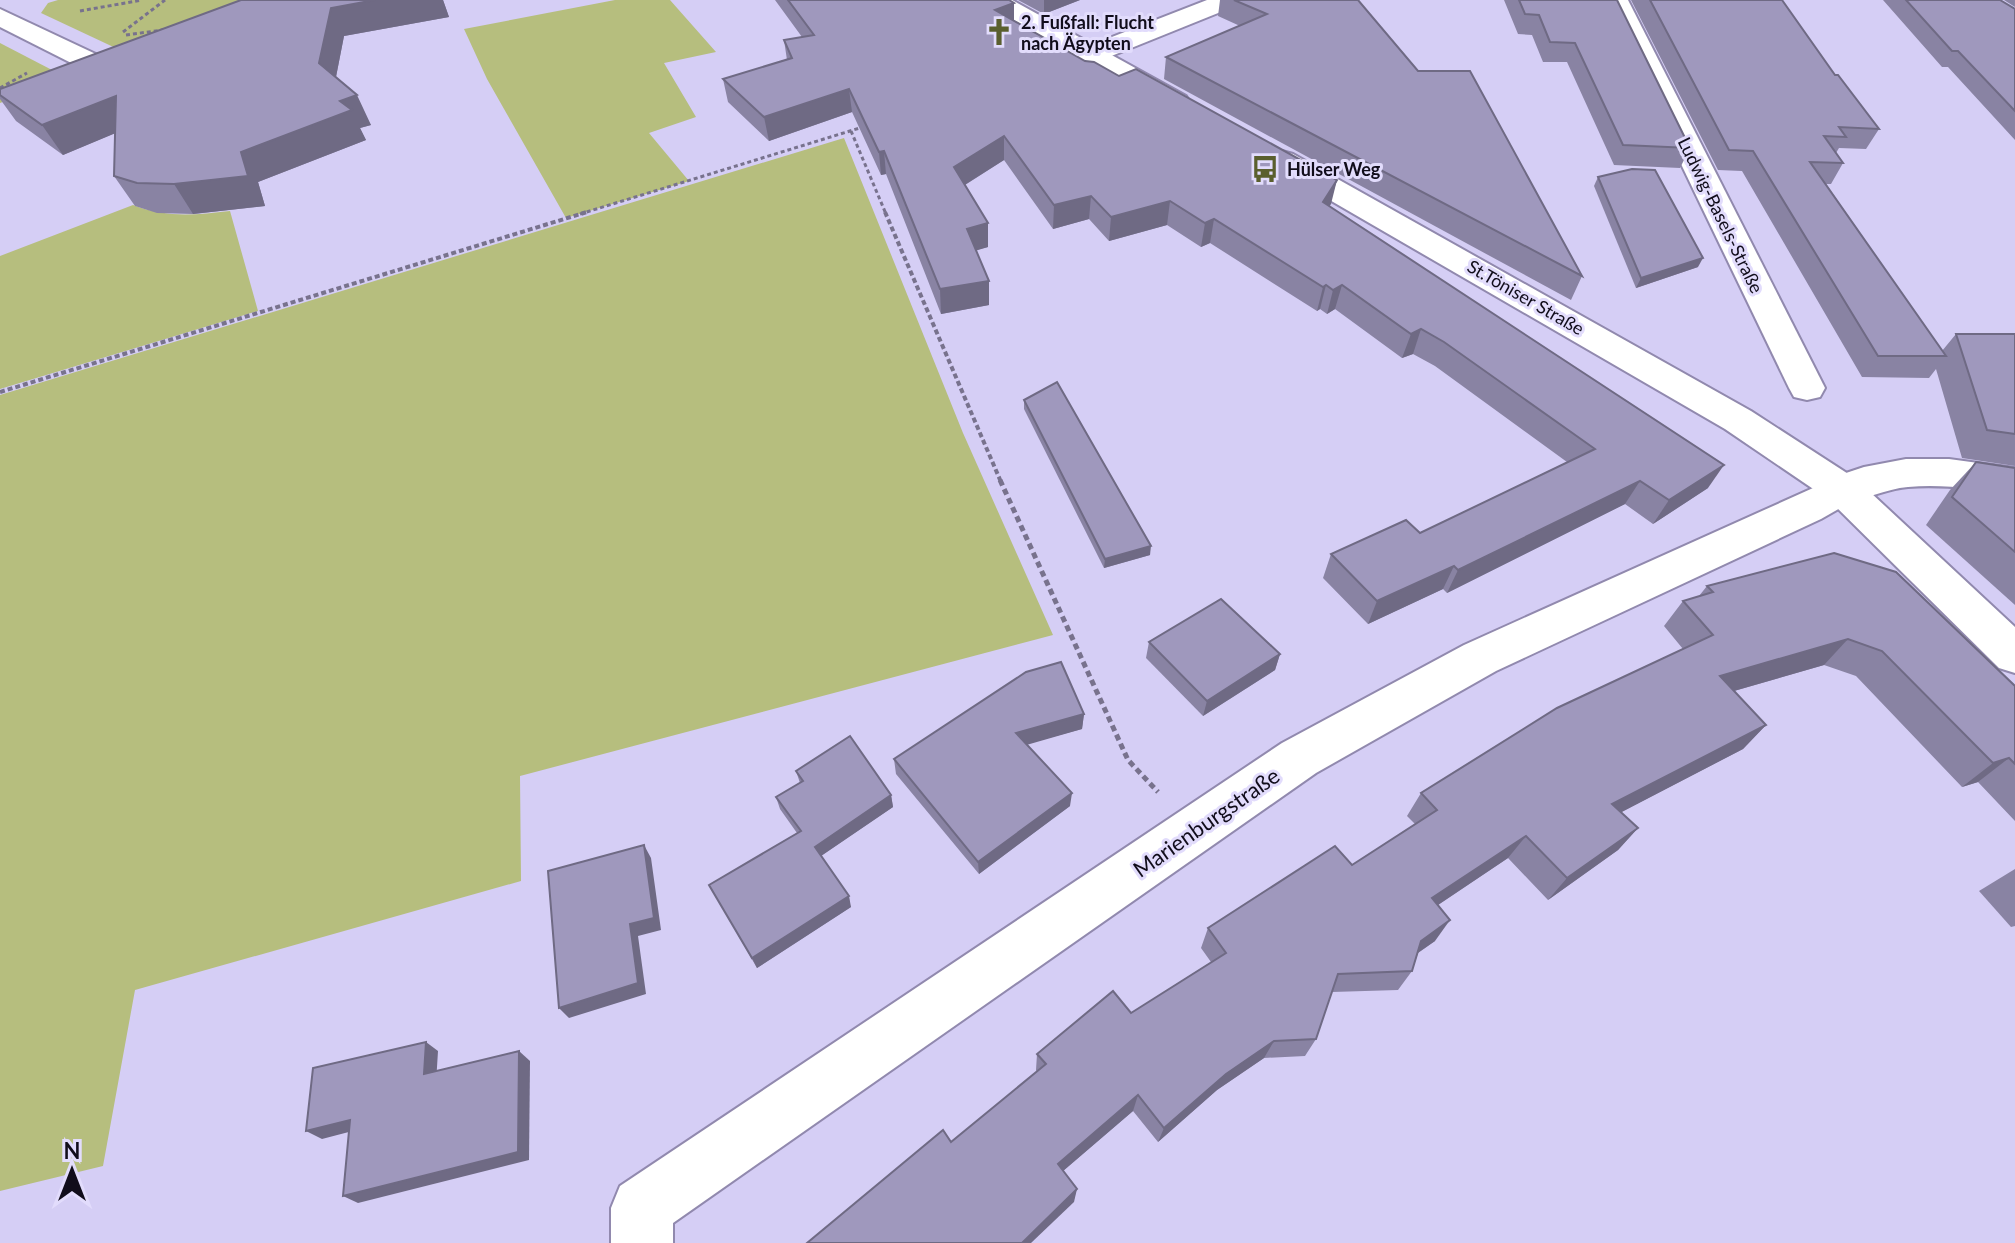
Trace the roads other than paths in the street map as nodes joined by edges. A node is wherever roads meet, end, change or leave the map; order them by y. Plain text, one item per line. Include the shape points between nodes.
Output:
1 (993, 0) edge
2 (1229, 0) edge
3 (1615, 0) edge
4 (28, 5) dead end
5 (0, 16) edge
6 (1090, 55) junction
7 (135, 59) edge
8 (107, 70) junction
9 (80, 80) edge
10 (1209, 119) edge
11 (1250, 142) edge
12 (1807, 388) dead end
13 (2015, 482) edge
14 (1842, 489) junction
15 (2015, 655) edge
16 (642, 1243) edge

1 - 6 street
2 - 6 street
3 - 12 street, Ludwig-Basels-Straße
4 - 5 street
5 - 8 street
6 - 10 street
7 - 8 street
8 - 9 street
11 - 14 street, St.Töniser Straße via 1738,420
13 - 14 street, Marienburgstraße via 1925,469
14 - 15 street, St.Töniser Straße
14 - 16 street, Marienburgstraße via 1480,658 1299,758 642,1208

